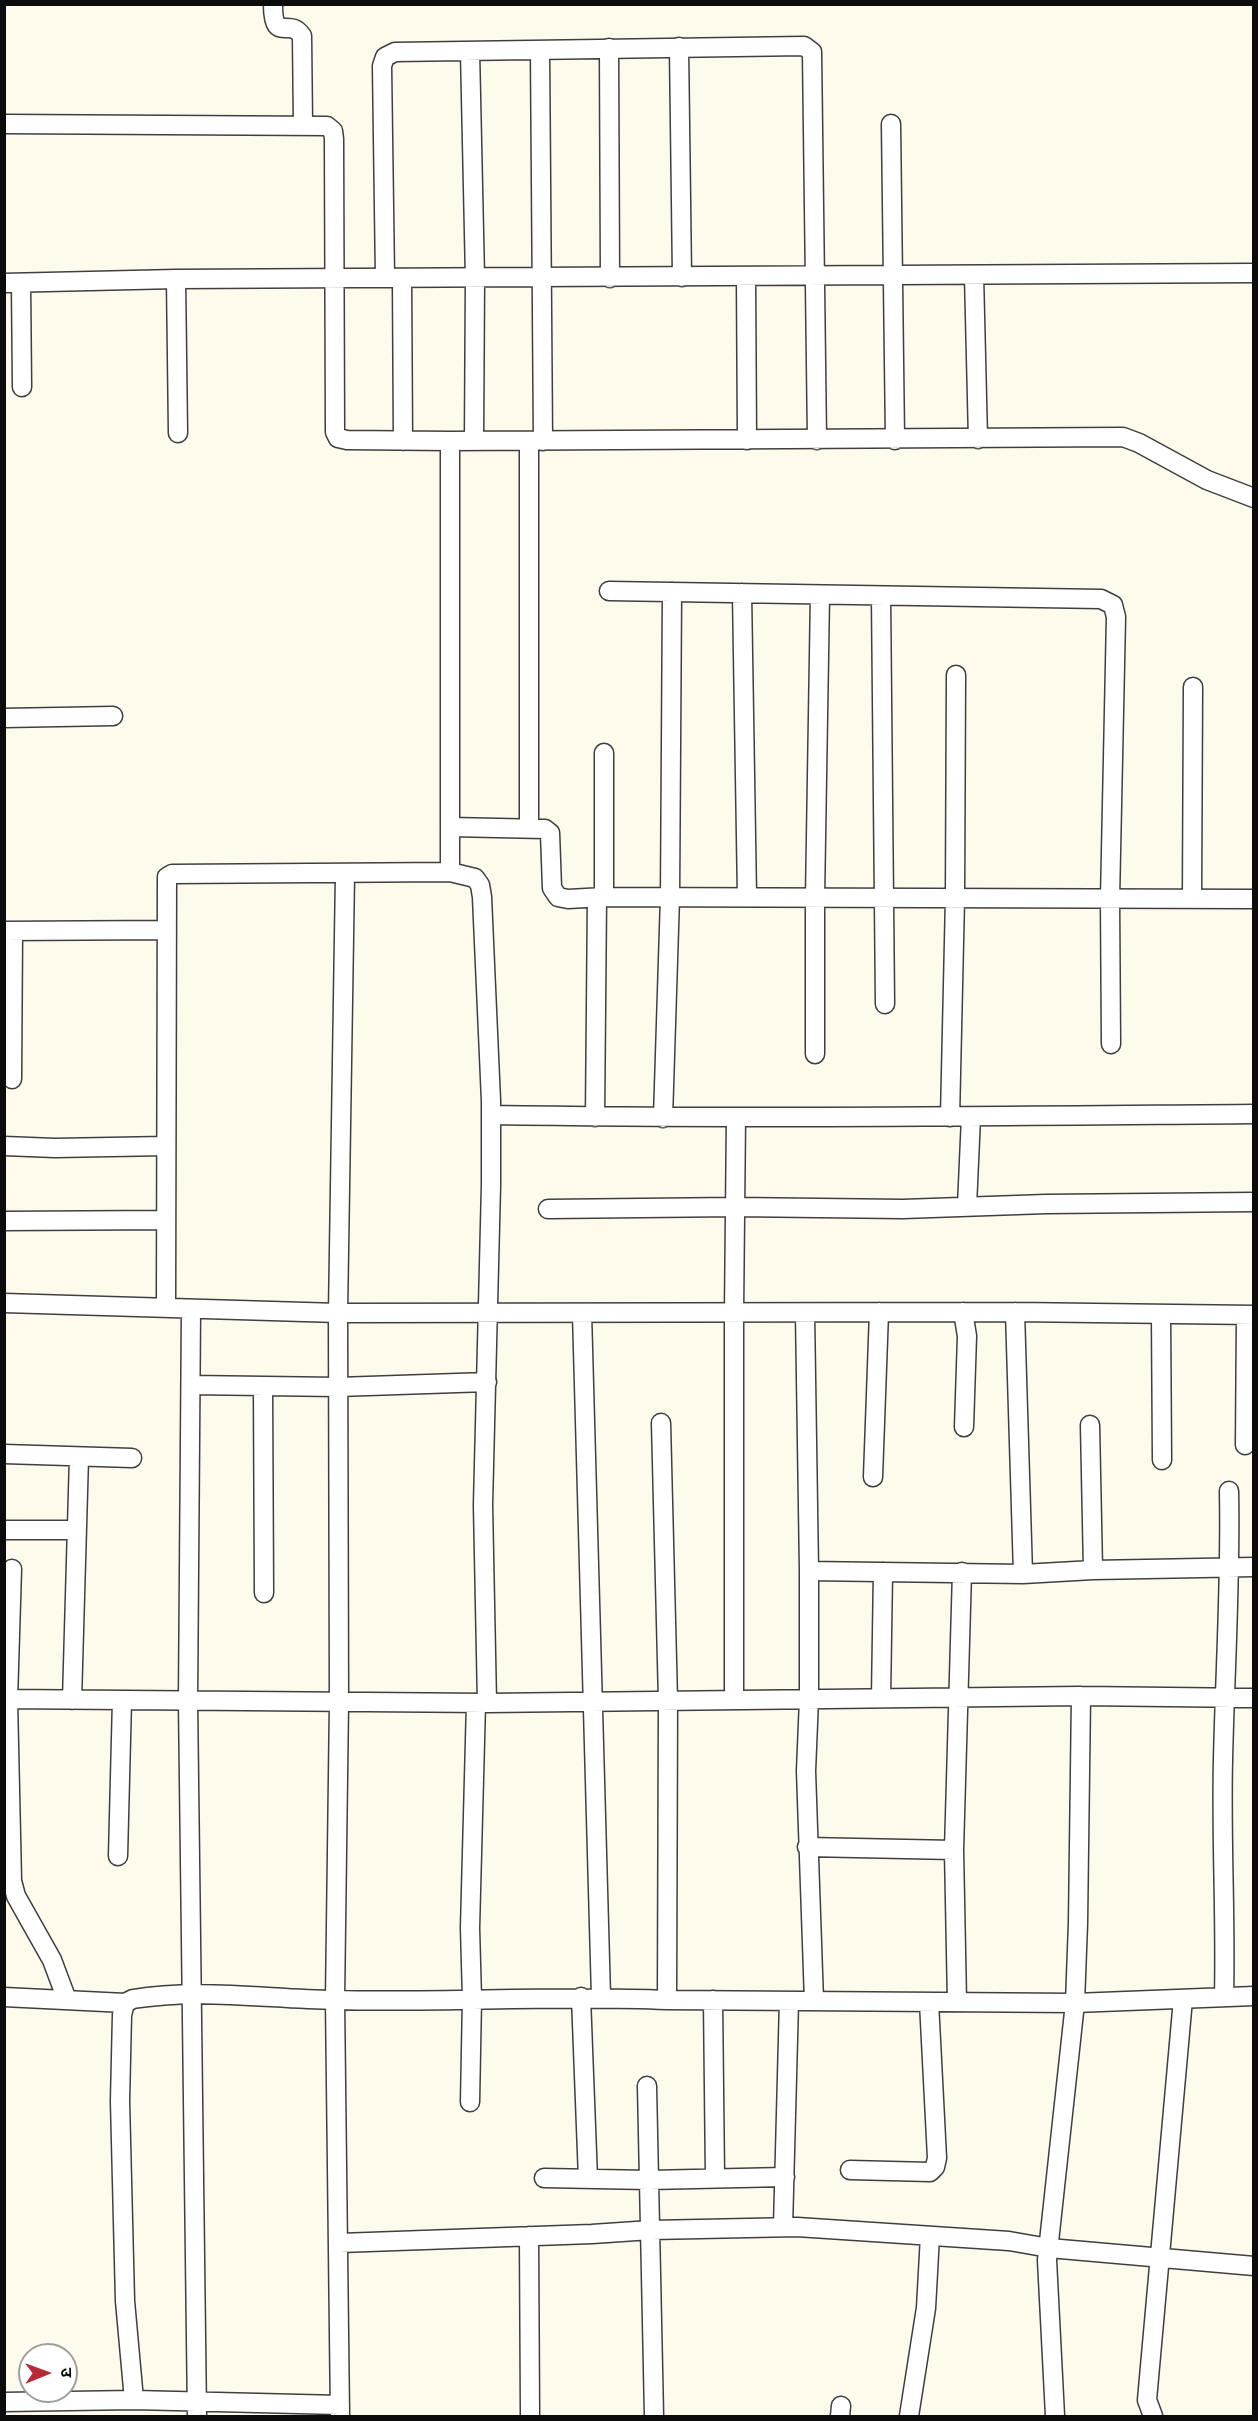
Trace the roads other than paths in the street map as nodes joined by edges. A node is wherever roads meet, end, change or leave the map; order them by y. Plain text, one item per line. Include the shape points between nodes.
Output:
1 (273, 4) edge
2 (679, 47) junction
3 (609, 48) junction
4 (540, 50) junction
5 (470, 51) junction
6 (4, 124) edge
7 (891, 124) dead end
8 (303, 125) junction
9 (1254, 273) edge
10 (974, 275) junction
11 (893, 276) junction
12 (682, 277) junction
13 (746, 277) junction
14 (816, 277) junction
15 (335, 278) junction
16 (394, 278) junction
17 (475, 278) junction
18 (542, 278) junction
19 (610, 278) junction
20 (176, 279) junction
21 (13, 283) edge
22 (22, 387) dead end
23 (178, 434) dead end
24 (978, 439) junction
25 (747, 440) junction
26 (817, 440) junction
27 (895, 440) junction
28 (403, 441) junction
29 (450, 441) junction
30 (474, 441) junction
31 (536, 441) junction
32 (1254, 498) edge
33 (609, 591) dead end
34 (672, 592) junction
35 (742, 593) junction
36 (820, 595) junction
37 (881, 596) junction
38 (956, 675) dead end
39 (1193, 687) dead end
40 (113, 716) dead end
41 (4, 718) edge
42 (604, 753) dead end
43 (450, 827) junction
44 (529, 828) junction
45 (450, 872) junction
46 (345, 874) junction
47 (600, 897) junction
48 (670, 897) junction
49 (747, 897) junction
50 (815, 898) junction
51 (885, 898) junction
52 (955, 898) junction
53 (1110, 898) junction
54 (1192, 899) junction
55 (1254, 899) edge
56 (166, 930) junction
57 (9, 931) edge
58 (885, 1004) dead end
59 (1111, 1044) dead end
60 (815, 1054) dead end
61 (12, 1079) dead end
62 (1254, 1114) edge
63 (491, 1116) junction
64 (595, 1117) junction
65 (950, 1117) junction
66 (970, 1117) junction
67 (663, 1118) junction
68 (736, 1118) junction
69 (4, 1146) edge
70 (166, 1146) junction
71 (1254, 1202) edge
72 (968, 1206) junction
73 (735, 1207) junction
74 (548, 1209) dead end
75 (166, 1220) junction
76 (4, 1221) edge
77 (4, 1303) edge
78 (166, 1308) junction
79 (191, 1309) junction
80 (879, 1312) junction
81 (963, 1312) junction
82 (1015, 1312) junction
83 (338, 1313) junction
84 (487, 1313) junction
85 (582, 1313) junction
86 (734, 1313) junction
87 (805, 1313) junction
88 (1161, 1314) junction
89 (1250, 1315) edge
90 (487, 1382) junction
91 (191, 1385) junction
92 (263, 1386) junction
93 (338, 1387) junction
94 (661, 1423) dead end
95 (1090, 1425) dead end
96 (964, 1427) dead end
97 (1245, 1445) dead end
98 (4, 1454) edge
99 (79, 1457) junction
100 (132, 1458) dead end
101 (1162, 1460) dead end
102 (873, 1477) dead end
103 (1230, 1491) dead end
104 (4, 1530) edge
105 (77, 1530) junction
106 (1230, 1567) junction
107 (1254, 1567) edge
108 (12, 1569) dead end
109 (809, 1570) junction
110 (1093, 1570) junction
111 (883, 1572) junction
112 (962, 1572) junction
113 (1023, 1574) junction
114 (264, 1593) dead end
115 (1081, 1696) junction
116 (881, 1698) junction
117 (957, 1698) junction
118 (1225, 1698) junction
119 (1254, 1698) edge
120 (809, 1699) junction
121 (6, 1700) edge
122 (72, 1700) junction
123 (122, 1700) junction
124 (734, 1700) junction
125 (188, 1701) junction
126 (668, 1701) junction
127 (339, 1702) junction
128 (592, 1702) junction
129 (481, 1703) junction
130 (7, 1816) edge
131 (807, 1847) junction
132 (954, 1850) junction
133 (118, 1856) dead end
134 (8, 1881) edge
135 (192, 1995) junction
136 (1224, 1996) junction
137 (1254, 1996) edge
138 (4, 1997) edge
139 (581, 1997) junction
140 (601, 1997) junction
141 (472, 1999) junction
142 (67, 2000) junction
143 (335, 2000) junction
144 (667, 2000) junction
145 (713, 2000) junction
146 (1183, 2000) junction
147 (789, 2001) junction
148 (814, 2001) junction
149 (929, 2002) junction
150 (957, 2002) junction
151 (125, 2003) junction
152 (1075, 2003) junction
153 (647, 2086) dead end
154 (470, 2102) dead end
155 (850, 2170) dead end
156 (785, 2177) junction
157 (544, 2178) dead end
158 (715, 2178) junction
159 (588, 2179) junction
160 (649, 2180) junction
161 (783, 2227) junction
162 (651, 2230) junction
163 (529, 2236) junction
164 (930, 2236) junction
165 (340, 2243) junction
166 (1049, 2248) junction
167 (1161, 2256) junction
168 (1254, 2266) edge
169 (134, 2400) junction
170 (4, 2402) edge
171 (62, 2408) edge
172 (197, 2410) edge
173 (340, 2411) edge
174 (530, 2416) edge
175 (654, 2416) edge
176 (909, 2416) edge
177 (1055, 2416) edge
178 (1153, 2416) edge

1 - 8 street via 275,26 292,29 302,36
2 - 3 street
2 - 12 street
2 - 14 street via 799,45 812,52
3 - 4 street
3 - 19 street
4 - 5 street
4 - 18 street
5 - 16 street via 395,52 384,57
5 - 17 street
6 - 8 street
7 - 11 street
8 - 15 street via 327,126 333,131
9 - 10 street
10 - 11 street
10 - 24 street
11 - 14 street
11 - 27 street
12 - 13 street
12 - 19 street
13 - 14 street
13 - 25 street
14 - 26 street
15 - 16 street
15 - 20 street
15 - 28 street via 335,432 338,438 347,440
16 - 17 street
16 - 28 street
17 - 18 street
17 - 30 street
18 - 19 street
18 - 31 street
20 - 21 street
20 - 23 street
21 - 22 street
24 - 27 street
24 - 32 street via 1123,437 1206,480
25 - 26 street
25 - 31 street
26 - 27 street
28 - 29 street
29 - 30 street
29 - 43 street
30 - 31 street
31 - 44 street
33 - 34 street
34 - 35 street
34 - 48 street
35 - 36 street
35 - 49 street
36 - 37 street
36 - 50 street
37 - 51 street
37 - 53 street via 1101,599 1113,605 1116,617
38 - 52 street
39 - 54 street
40 - 41 street
42 - 47 street
43 - 44 street
43 - 45 street
44 - 47 street via 550,833 552,888 558,897
45 - 46 street
45 - 63 street via 475,878 483,897
46 - 56 street via 172,874 165,885
46 - 83 street
47 - 48 street
47 - 64 street
48 - 49 street
48 - 67 street
49 - 50 street
50 - 51 street
50 - 60 street
51 - 52 street
51 - 58 street
52 - 53 street
52 - 65 street
53 - 54 street
53 - 59 street
54 - 55 street
56 - 57 street
56 - 70 street
57 - 61 street
62 - 66 street
63 - 64 street
63 - 84 street
64 - 67 street
65 - 66 street
65 - 68 street
66 - 72 street
67 - 68 street
68 - 73 street
69 - 70 street
70 - 75 street
71 - 72 street
72 - 73 street
73 - 74 street
73 - 86 street
75 - 76 street
75 - 78 street
77 - 78 street
78 - 79 street
79 - 83 street
79 - 91 street
80 - 81 street
80 - 87 street
80 - 102 street
81 - 82 street
81 - 96 street via 967,1336
82 - 88 street
82 - 113 street
83 - 84 street
83 - 93 street
84 - 85 street
84 - 90 street
85 - 86 street
85 - 128 street
86 - 87 street
86 - 124 street
87 - 109 street
88 - 89 street
88 - 101 street
89 - 97 street
90 - 93 street
90 - 129 street
91 - 92 street
91 - 125 street
92 - 93 street
92 - 114 street
93 - 127 street
94 - 126 street
95 - 110 street
98 - 99 street
99 - 100 street
99 - 105 street
103 - 106 street
104 - 105 street
105 - 122 street
106 - 107 street
106 - 110 street
106 - 118 street
108 - 121 street
109 - 111 street
109 - 120 street
110 - 113 street
111 - 112 street
111 - 116 street
112 - 113 street
112 - 117 street
115 - 117 street
115 - 118 street
115 - 152 street
116 - 117 street
116 - 120 street
117 - 132 street
118 - 119 street
118 - 136 street
120 - 124 street
120 - 131 street
121 - 122 street
121 - 130 street
122 - 123 street
123 - 125 street
123 - 133 street
124 - 126 street
125 - 127 street
125 - 135 street
126 - 128 street
126 - 144 street
127 - 129 street
127 - 143 street
128 - 129 street
128 - 140 street
129 - 141 street via 470,1928
130 - 134 street
131 - 132 street
131 - 148 street
132 - 150 street
134 - 142 street via 52,1960
135 - 143 street
135 - 151 street via 145,1996
135 - 172 street
136 - 137 street
136 - 146 street
138 - 142 street
139 - 140 street
139 - 141 street
139 - 159 street
140 - 144 street
141 - 143 street
141 - 154 street
142 - 151 street
143 - 165 street
144 - 145 street
145 - 147 street
145 - 158 street
146 - 152 street
146 - 167 street
147 - 148 street
147 - 156 street
148 - 149 street
149 - 150 street
149 - 155 street via 935,2167 930,2172
150 - 152 street
151 - 169 street via 122,2191 125,2301
152 - 166 street
153 - 160 street
156 - 158 street
156 - 161 street
157 - 159 street
158 - 160 street
159 - 160 street
160 - 162 street
161 - 162 street
161 - 164 street
162 - 163 street
162 - 175 street
163 - 165 street
163 - 174 street
164 - 166 street
164 - 176 street via 926,2308
165 - 173 street
166 - 167 street
166 - 177 street
167 - 168 street
167 - 178 street via 1147,2400
169 - 171 street
169 - 172 street
170 - 171 street
172 - 173 street

